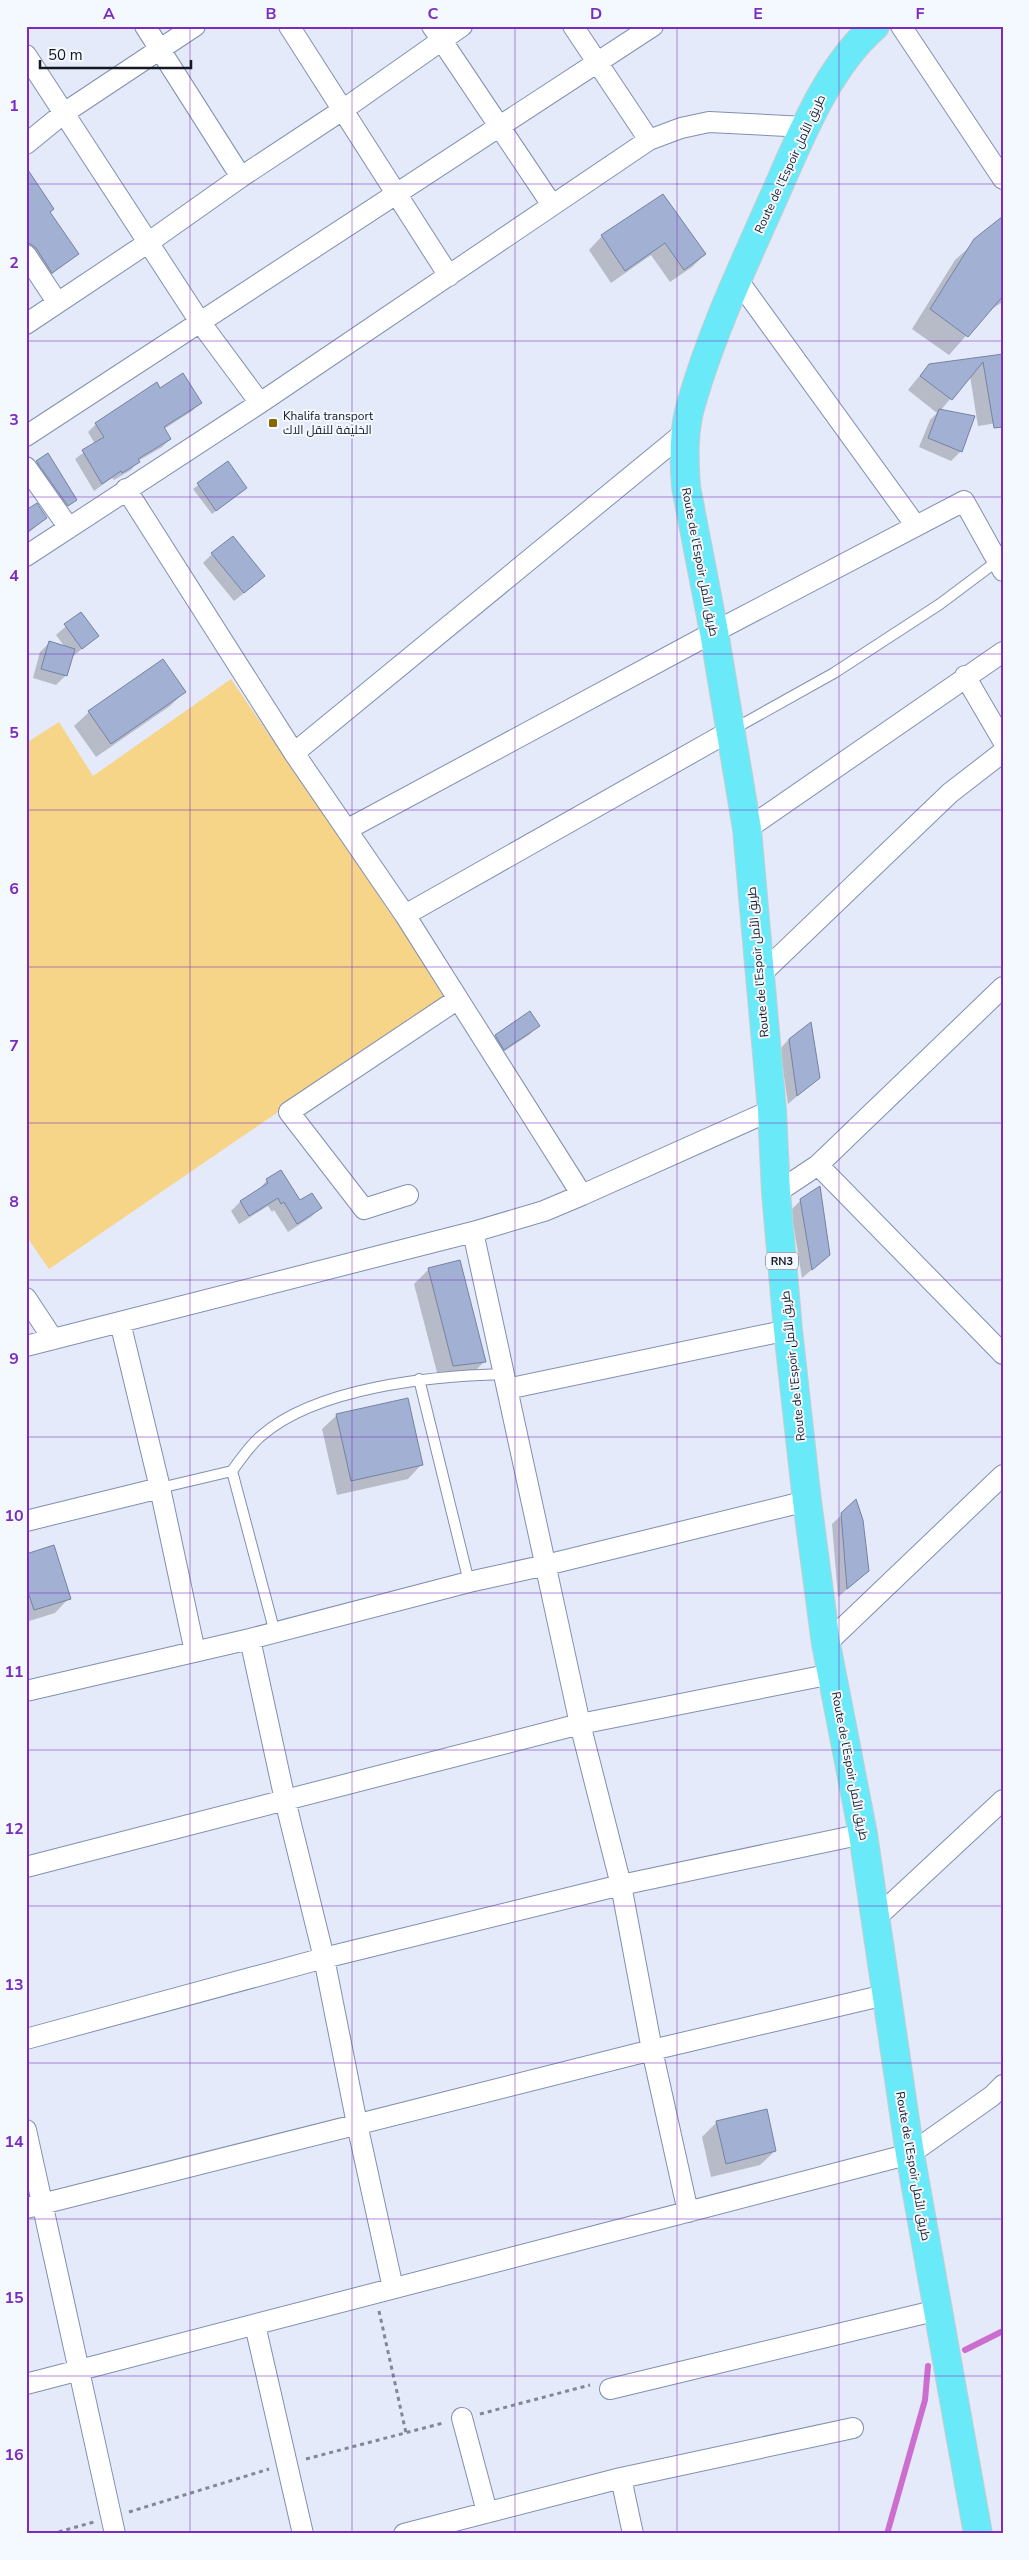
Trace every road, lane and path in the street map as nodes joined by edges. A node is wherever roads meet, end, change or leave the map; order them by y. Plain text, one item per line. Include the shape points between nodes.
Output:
1 (145, 26) edge
2 (195, 26) edge
3 (289, 26) edge
4 (462, 26) edge
5 (573, 26) edge
6 (653, 26) edge
7 (875, 26) edge
8 (901, 26) edge
9 (437, 33) edge
10 (160, 49) junction
11 (26, 56) edge
12 (597, 63) junction
13 (344, 110) junction
14 (64, 113) junction
15 (499, 127) junction
16 (806, 127) junction
17 (649, 140) junction
18 (26, 144) edge
19 (241, 177) junction
20 (1003, 179) edge
21 (397, 193) junction
22 (552, 204) junction
23 (149, 242) junction
24 (26, 254) edge
25 (449, 276) junction
26 (737, 279) junction
27 (57, 302) junction
28 (200, 322) junction
29 (26, 324) edge
30 (260, 402) junction
31 (685, 432) junction
32 (26, 436) edge
33 (26, 467) edge
34 (126, 489) junction
35 (916, 526) junction
36 (69, 528) junction
37 (26, 556) edge
38 (1001, 563) edge
39 (714, 632) junction
40 (1003, 652) edge
41 (965, 676) junction
42 (730, 731) junction
43 (1003, 741) edge
44 (1003, 752) edge
45 (294, 753) junction
46 (348, 829) junction
47 (747, 829) junction
48 (405, 914) junction
49 (758, 977) junction
50 (1003, 987) edge
51 (458, 999) junction
52 (772, 1110) junction
53 (818, 1166) junction
54 (776, 1194) junction
55 (408, 1195) dead end
56 (582, 1195) junction
57 (472, 1232) junction
58 (26, 1298) edge
59 (120, 1322) junction
60 (788, 1330) junction
61 (53, 1339) junction
62 (26, 1346) edge
63 (1003, 1354) edge
64 (419, 1379) junction
65 (505, 1382) junction
66 (232, 1471) junction
67 (1003, 1476) edge
68 (160, 1488) junction
69 (807, 1501) junction
70 (26, 1521) edge
71 (546, 1566) junction
72 (469, 1582) junction
73 (275, 1633) junction
74 (250, 1639) junction
75 (826, 1644) junction
76 (195, 1652) junction
77 (832, 1674) junction
78 (26, 1691) edge
79 (580, 1724) junction
80 (285, 1800) junction
81 (1003, 1800) edge
82 (863, 1834) junction
83 (26, 1867) edge
84 (621, 1885) junction
85 (875, 1919) junction
86 (324, 1958) junction
87 (885, 1995) junction
88 (26, 2039) edge
89 (652, 2050) junction
90 (1003, 2086) edge
91 (357, 2124) junction
92 (26, 2130) edge
93 (910, 2154) junction
94 (34, 2205) edge
95 (688, 2212) junction
96 (384, 2291) junction
97 (938, 2310) junction
98 (255, 2325) junction
99 (80, 2370) junction
100 (26, 2384) edge
101 (610, 2389) joint
102 (462, 2418) junction
103 (853, 2428) dead end
104 (406, 2433) junction
105 (287, 2464) junction
106 (621, 2478) junction
107 (488, 2512) junction
108 (114, 2525) edge
109 (416, 2532) edge
110 (51, 2534) edge
111 (303, 2534) edge
112 (633, 2534) edge
113 (978, 2534) edge

1 - 10 street
2 - 10 street
3 - 13 street
4 - 9 street
5 - 12 street
6 - 12 street
7 - 16 highway, Route de l’Espoir طريق الأمل / RN3 via 819,98
8 - 20 street
9 - 13 street
9 - 15 street
10 - 14 street
10 - 19 street
11 - 14 street
12 - 15 street
12 - 17 street
13 - 19 street
13 - 21 street
14 - 18 street
14 - 23 street
15 - 21 street
15 - 22 street
16 - 17 street via 710,122
16 - 26 highway, Route de l’Espoir طريق الأمل / RN3
17 - 22 street
19 - 23 street
21 - 25 street
21 - 28 street
22 - 25 street
23 - 27 street
23 - 28 street
24 - 27 street
25 - 30 street
26 - 31 highway, Route de l’Espoir طريق الأمل / RN3 via 692,401
26 - 35 street
27 - 29 street
28 - 30 street
28 - 32 street
30 - 34 street
31 - 39 highway, Route de l’Espoir طريق الأمل / RN3 via 686,487
31 - 45 street
33 - 36 street
34 - 36 street
34 - 45 street
35 - 38 street via 964,501
35 - 39 street
36 - 37 street
38 - 42 lane via 842,668
39 - 42 highway, Route de l’Espoir طريق الأمل / RN3
39 - 46 street
40 - 41 street
41 - 43 street
41 - 47 street
42 - 47 highway, Route de l’Espoir طريق الأمل / RN3
42 - 48 street
44 - 49 street via 950,794
45 - 46 street
46 - 48 street
47 - 49 highway, Route de l’Espoir طريق الأمل / RN3
48 - 51 street
49 - 52 highway, Route de l’Espoir طريق الأمل / RN3
50 - 53 street
51 - 55 street via 289,1112 364,1209
51 - 56 street
52 - 54 highway, Route de l’Espoir طريق الأمل / RN3
52 - 56 street
53 - 54 street
53 - 63 street
54 - 60 highway, Route de l’Espoir طريق الأمل / RN3
56 - 57 street via 544,1211
57 - 59 street
57 - 65 street
58 - 61 street
59 - 61 street
59 - 68 street
60 - 65 street
60 - 69 highway, Route de l’Espoir طريق الأمل / RN3
61 - 62 street
64 - 65 lane
64 - 66 lane via 360,1392 308,1408 283,1420 261,1436
64 - 72 lane
65 - 71 street
66 - 68 lane
66 - 73 lane
67 - 75 street
68 - 70 street
68 - 76 street
69 - 71 street
69 - 75 highway, Route de l’Espoir طريق الأمل / RN3
71 - 72 street
71 - 79 street
72 - 73 street
73 - 74 street
74 - 76 street
74 - 80 street
75 - 77 highway, Route de l’Espoir طريق الأمل / RN3
76 - 78 street
77 - 79 street
77 - 82 highway, Route de l’Espoir طريق الأمل / RN3
79 - 80 street
79 - 84 street
80 - 83 street
80 - 86 street
81 - 85 street
82 - 84 street
82 - 85 highway, Route de l’Espoir طريق الأمل / RN3
84 - 86 street
84 - 89 street
85 - 87 highway, Route de l’Espoir طريق الأمل / RN3
86 - 88 street
86 - 91 street
87 - 89 street
87 - 93 highway, Route de l’Espoir طريق الأمل / RN3
89 - 91 street
89 - 95 street
90 - 93 street
91 - 94 street
91 - 96 street
92 - 94 street
93 - 95 street
93 - 97 highway, Route de l’Espoir طريق الأمل / RN3
94 - 99 street
95 - 96 street
96 - 98 street
96 - 104 path
97 - 101 street
97 - 113 highway, Route de l’Espoir طريق الأمل / RN3
98 - 99 street
98 - 105 street
99 - 100 street
99 - 108 street
101 - 102 path via 596,2384
102 - 104 path
102 - 107 street
103 - 106 street
104 - 105 path
105 - 108 path
105 - 111 street
106 - 107 street
106 - 112 street
107 - 109 street
108 - 110 path

